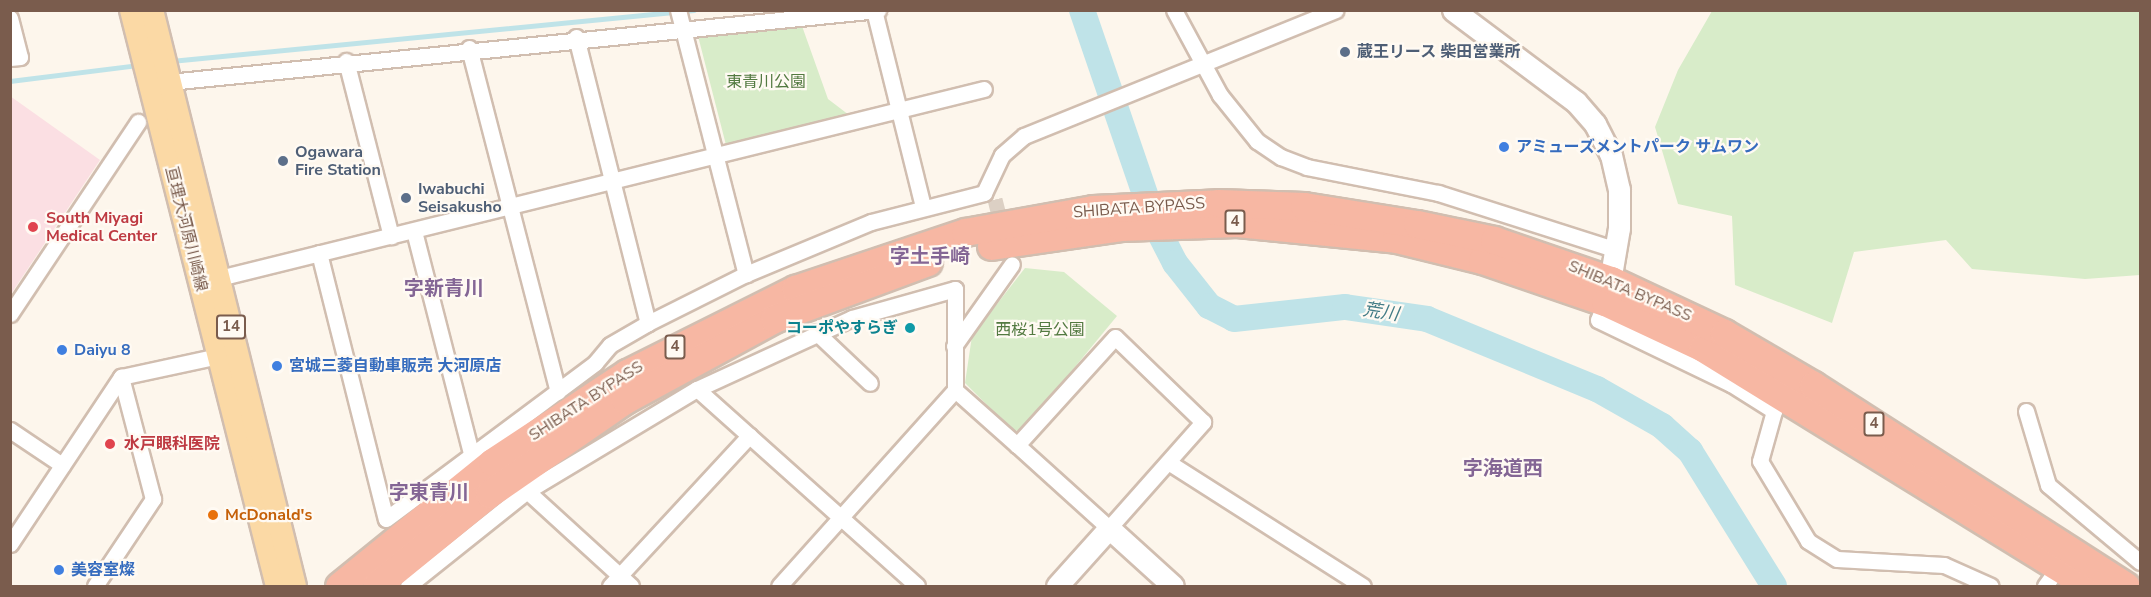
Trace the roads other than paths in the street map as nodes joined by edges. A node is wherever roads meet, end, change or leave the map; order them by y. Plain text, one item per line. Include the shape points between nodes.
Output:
1 (131, 10) edge
2 (152, 10) edge
3 (1174, 10) edge
4 (1336, 10) edge
5 (1453, 10) edge
6 (876, 11) edge
7 (10, 18) edge
8 (680, 19) edge
9 (576, 37) junction
10 (469, 48) junction
11 (10, 58) edge
12 (345, 60) junction
13 (1203, 63) junction
14 (157, 65) junction
15 (984, 89) dead end
16 (899, 109) junction
17 (138, 122) dead end
18 (715, 155) junction
19 (611, 181) junction
20 (510, 206) junction
21 (923, 206) junction
22 (1069, 223) junction
23 (414, 231) junction
24 (391, 236) junction
25 (1617, 250) junction
26 (319, 253) junction
27 (1012, 264) dead end
28 (746, 274) junction
29 (209, 280) junction
30 (1608, 291) junction
31 (10, 314) edge
32 (648, 323) junction
33 (816, 332) junction
34 (954, 346) junction
35 (218, 356) junction
36 (121, 377) junction
37 (870, 383) dead end
38 (697, 389) junction
39 (956, 390) junction
40 (558, 392) junction
41 (2026, 411) dead end
42 (10, 430) edge
43 (749, 436) junction
44 (1017, 446) junction
45 (471, 453) junction
46 (1168, 462) junction
47 (62, 465) junction
48 (527, 491) junction
49 (841, 518) junction
50 (1109, 528) junction
51 (10, 544) edge
52 (2140, 562) edge
53 (2052, 577) edge
54 (620, 583) edge
55 (95, 586) edge
56 (277, 586) edge
57 (295, 586) edge
58 (339, 586) edge
59 (376, 586) edge
60 (408, 586) edge
61 (778, 586) edge
62 (917, 586) edge
63 (1057, 586) edge
64 (1173, 586) edge
65 (1363, 586) edge
66 (1991, 586) edge
67 (2088, 586) edge
68 (2126, 586) edge

1 - 14 main road, 亘理大河原川崎線 / 14
2 - 14 main road, 亘理大河原川崎線 / 14
3 - 13 street
4 - 13 street
5 - 25 street via 1576,102 1595,124 1611,155 1619,189
6 - 8 street
6 - 16 street
7 - 11 street via 20,57
8 - 9 street
8 - 18 street
9 - 10 street
9 - 19 street
10 - 12 street
10 - 20 street
12 - 14 street
12 - 24 street
13 - 21 street via 1024,136 1002,155 989,196
13 - 25 street via 1245,127 1281,157 1307,167 1438,193
14 - 29 main road, 亘理大河原川崎線 / 14
15 - 16 street
16 - 18 street
16 - 21 street
17 - 31 street
18 - 19 street
18 - 28 street
19 - 20 street
19 - 32 street
20 - 23 street
20 - 40 street
21 - 28 street
22 - 30 highway, SHIBATA BYPASS / 4 via 1237,222 1396,239
22 - 30 highway, SHIBATA BYPASS / 4 via 1218,203 1357,213 1494,240
22 - 58 highway, SHIBATA BYPASS / 4 via 885,255 715,325 627,373 492,462
22 - 59 highway, SHIBATA BYPASS / 4 via 898,270 765,324 616,406 489,494
23 - 24 street
23 - 45 street
24 - 26 street
25 - 30 street
26 - 29 street
26 - 45 street via 386,519
27 - 34 street
28 - 32 street
29 - 35 main road, 亘理大河原川崎線 / 14
29 - 57 main road, 亘理大河原川崎線 / 14
30 - 53 highway, SHIBATA BYPASS / 4 via 1712,353
30 - 66 street via 1598,320 1731,384 1774,411 1760,461 1808,541 1837,559 1944,565
30 - 68 highway, SHIBATA BYPASS / 4 via 1724,333 1813,385
32 - 40 street via 610,345
33 - 34 street via 956,289
33 - 37 street
33 - 38 street
34 - 39 street
35 - 36 street
35 - 56 main road, 亘理大河原川崎線 / 14
36 - 47 street
36 - 55 street via 153,499
38 - 43 street
38 - 48 street
39 - 44 street
39 - 49 street
40 - 45 street
41 - 52 street via 2048,485
42 - 47 street
43 - 49 street
43 - 54 street
44 - 46 street via 1115,337 1203,422
44 - 50 street
46 - 50 street
46 - 65 street
47 - 51 street
48 - 54 street
48 - 60 street
49 - 61 street
49 - 62 street
50 - 63 street
50 - 64 street
53 - 67 highway, SHIBATA BYPASS / 4

